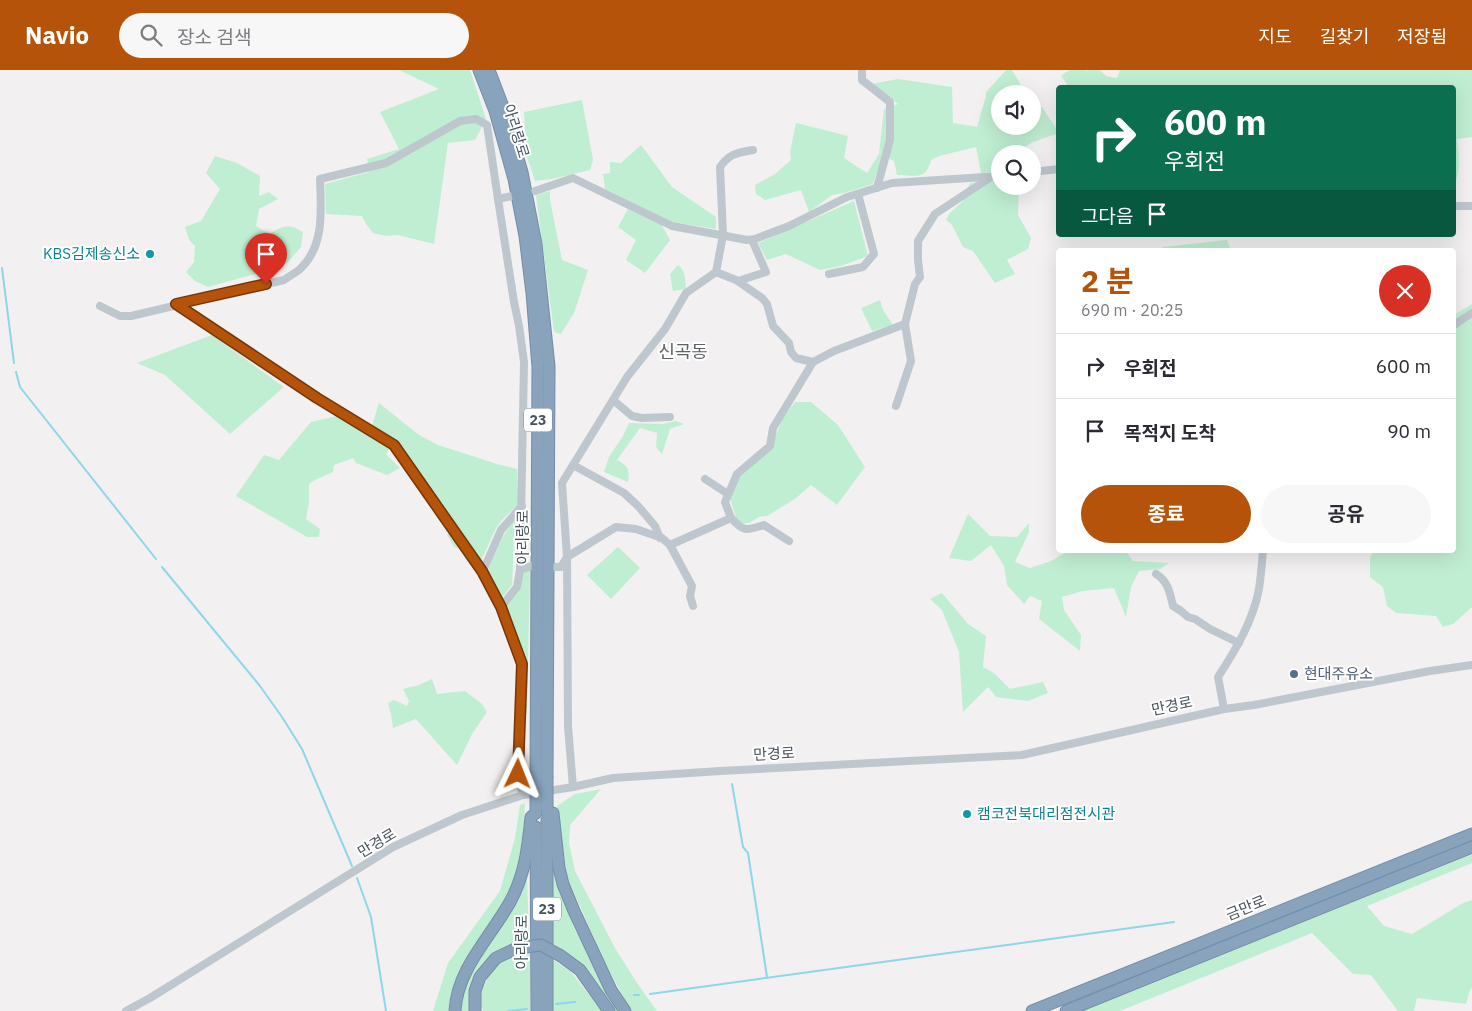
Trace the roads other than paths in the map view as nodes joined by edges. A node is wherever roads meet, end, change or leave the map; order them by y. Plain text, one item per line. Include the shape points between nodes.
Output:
1 (479, 70) edge
2 (489, 70) edge
3 (862, 70) edge
4 (753, 150) dead end
5 (1056, 169) edge
6 (1041, 171) edge
7 (991, 177) joint
8 (877, 188) junction
9 (536, 191) dead end
10 (858, 194) junction
11 (512, 196) dead end
12 (498, 199) junction
13 (1456, 206) edge
14 (1472, 206) edge
15 (722, 235) junction
16 (752, 240) junction
17 (716, 272) junction
18 (829, 274) dead end
19 (738, 281) junction
20 (176, 304) junction
21 (100, 306) dead end
22 (1472, 313) edge
23 (905, 324) junction
24 (1456, 324) edge
25 (813, 362) junction
26 (613, 400) junction
27 (896, 406) dead end
28 (670, 417) dead end
29 (573, 465) junction
30 (705, 479) dead end
31 (728, 494) junction
32 (522, 506) junction
33 (731, 518) junction
34 (660, 538) junction
35 (789, 540) dead end
36 (670, 545) junction
37 (1263, 553) edge
38 (567, 557) junction
39 (531, 566) dead end
40 (554, 567) dead end
41 (520, 570) junction
42 (482, 571) junction
43 (1156, 574) dead end
44 (693, 606) dead end
45 (501, 607) junction
46 (1238, 643) junction
47 (1472, 665) edge
48 (1224, 709) junction
49 (541, 776) junction
50 (573, 787) junction
51 (522, 795) junction
52 (542, 811) junction
53 (1472, 834) edge
54 (1472, 848) edge
55 (126, 1011) edge
56 (455, 1011) edge
57 (476, 1011) edge
58 (537, 1011) edge
59 (547, 1011) edge
60 (609, 1011) edge
61 (625, 1011) edge
62 (1032, 1011) edge
63 (1066, 1011) edge

1 - 49 highway, 아리랑로 / 23 via 495,111 514,179 530,274 538,368
2 - 49 highway, 아리랑로 / 23 via 522,172 536,244 548,356
3 - 8 street via 862,80 890,102 890,140
4 - 15 street via 733,154 720,167
5 - 6 street
7 - 8 street via 892,184
7 - 23 street via 935,214 918,241 920,277 915,284
8 - 10 street
9 - 15 street via 573,178 672,226
10 - 16 street
10 - 18 street via 874,254 863,267
11 - 12 street
12 - 20 street via 487,125 476,119 460,121 386,163 320,179 321,212 317,240 300,269 284,280
12 - 32 street via 524,362
13 - 14 street
15 - 16 street
15 - 17 street
16 - 19 street via 766,272
17 - 19 street
17 - 26 street via 686,293 665,329
19 - 25 street via 767,304 773,326 789,343 796,358
20 - 21 street via 126,316
20 - 42 street via 394,445
22 - 24 street
23 - 25 street
23 - 27 street via 911,361
25 - 31 street via 774,428 770,446 737,474
26 - 28 street via 632,416
26 - 29 street
29 - 34 street via 624,493 655,526
29 - 38 street via 562,483
30 - 31 street
31 - 33 street via 725,502
32 - 41 street
32 - 42 street via 501,530
33 - 35 street via 740,528 749,530 764,525
33 - 36 street
34 - 36 street
34 - 38 street via 636,529 616,528
36 - 44 street via 692,586
37 - 46 street via 1259,590
38 - 40 street via 560,567
38 - 50 street via 568,726
39 - 41 street
41 - 45 street via 517,587
42 - 45 street
43 - 46 street via 1171,591 1173,606
45 - 51 street via 522,664 518,774
46 - 48 street via 1218,677
47 - 48 street, 만경로
48 - 50 street, 만경로 via 1022,755 614,778
49 - 52 highway, 아리랑로 / 23, bridge
50 - 51 street, 만경로
51 - 55 street, 만경로 via 462,815 393,847
52 - 56 highway via 531,817 523,873 510,901 468,967
52 - 58 highway, 아리랑로 / 23
52 - 59 highway, 아리랑로 / 23
52 - 61 highway via 553,813 563,884 611,990
53 - 62 highway, 금만로
54 - 63 highway, 금만로
57 - 60 highway, bridge via 474,991 480,977 496,958 517,948 541,946 554,951 580,970

